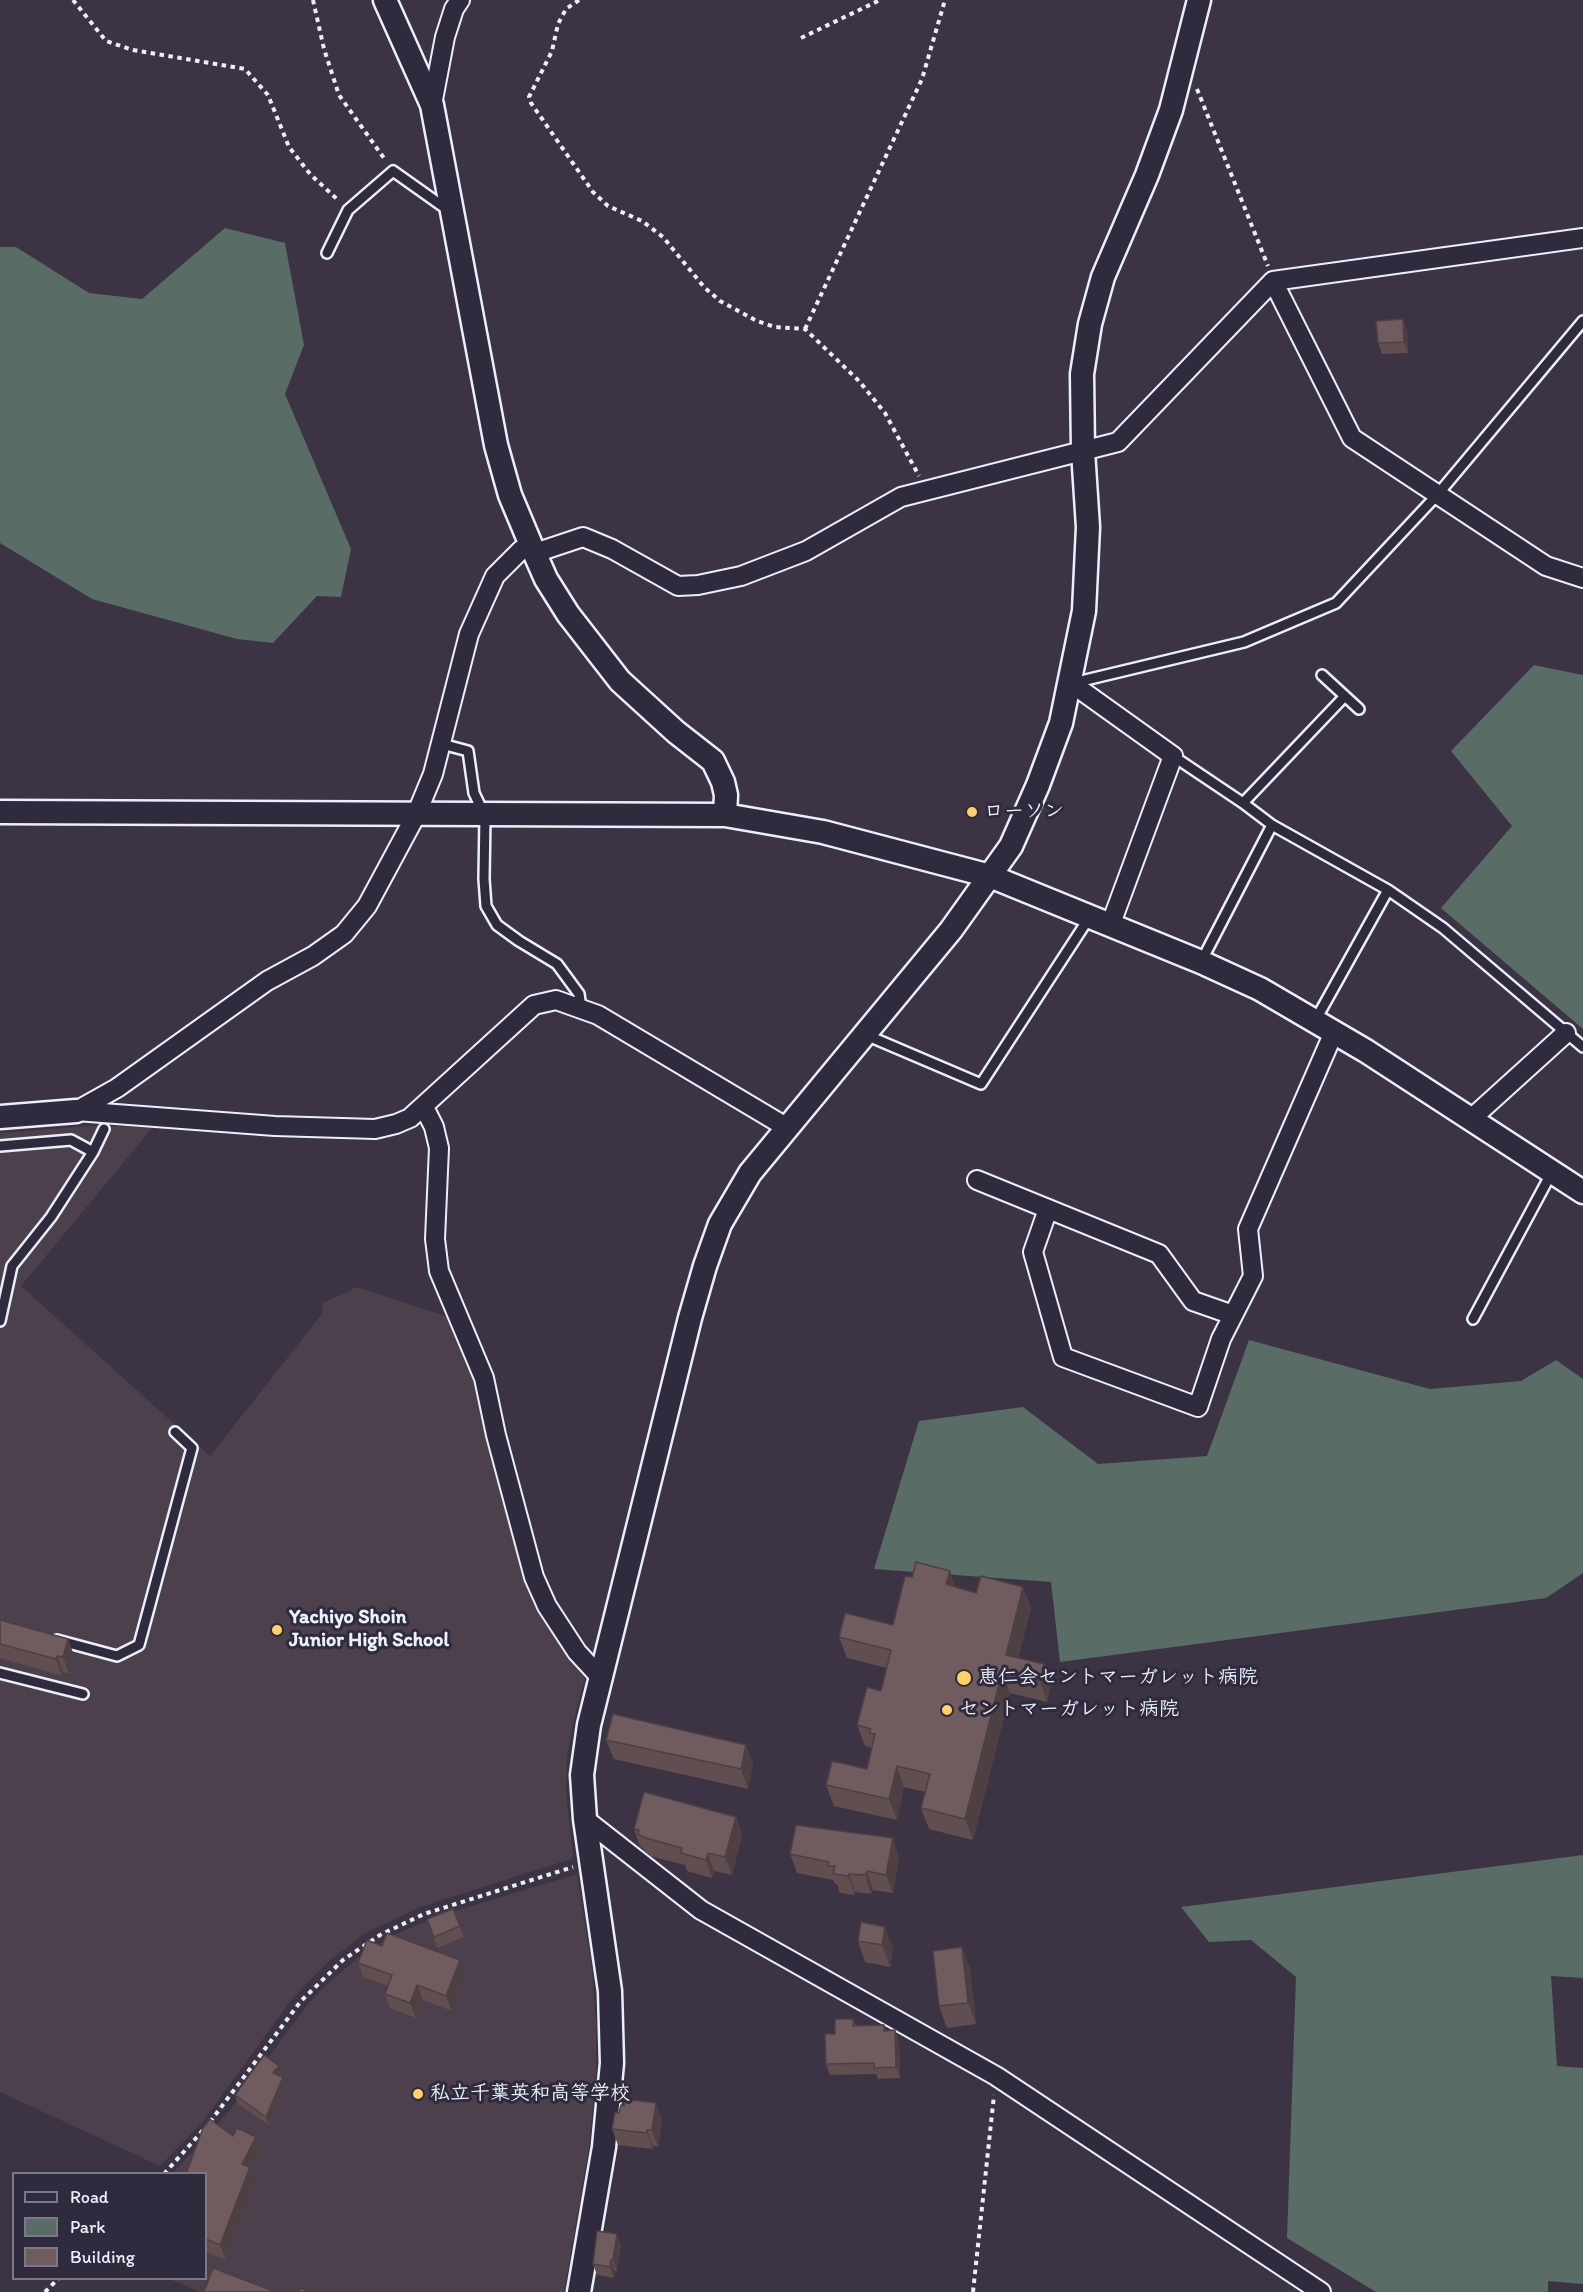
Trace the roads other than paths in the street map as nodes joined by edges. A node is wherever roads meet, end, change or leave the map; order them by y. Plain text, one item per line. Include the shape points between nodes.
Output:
1 (385, 0) edge
2 (460, 0) edge
3 (1198, 0) edge
4 (432, 105) junction
5 (452, 212) junction
6 (1583, 238) edge
7 (327, 253) dead end
8 (1274, 281) junction
9 (1583, 321) edge
10 (1083, 451) junction
11 (1438, 494) junction
12 (533, 549) junction
13 (1583, 578) edge
14 (1322, 675) dead end
15 (1071, 683) junction
16 (1345, 696) junction
17 (1359, 709) dead end
18 (441, 744) junction
19 (1173, 756) junction
20 (1243, 803) junction
21 (0, 812) edge
22 (416, 815) junction
23 (725, 815) junction
24 (485, 816) junction
25 (1272, 825) junction
26 (990, 876) junction
27 (1388, 890) junction
28 (1099, 922) junction
29 (1201, 962) junction
30 (581, 1008) junction
31 (1315, 1021) junction
32 (1334, 1032) junction
33 (1566, 1033) junction
34 (864, 1034) junction
35 (1583, 1047) edge
36 (424, 1107) junction
37 (76, 1111) junction
38 (0, 1117) edge
39 (1471, 1119) junction
40 (786, 1127) junction
41 (105, 1129) dead end
42 (0, 1146) edge
43 (93, 1152) junction
44 (1552, 1172) junction
45 (977, 1180) dead end
46 (1583, 1192) edge
47 (1048, 1209) junction
48 (1233, 1315) junction
49 (1473, 1319) dead end
50 (0, 1321) edge
51 (175, 1432) dead end
52 (42, 1636) edge
53 (0, 1673) edge
54 (602, 1678) junction
55 (83, 1694) dead end
56 (585, 1819) junction
57 (579, 2292) edge
58 (1321, 2292) edge

1 - 4 street
2 - 4 street via 446,37
3 - 10 street via 1171,110 1147,176 1102,277 1090,324 1082,374
4 - 5 street
5 - 7 lane via 393,171 348,210
5 - 12 street via 496,445 510,495
6 - 8 street
8 - 10 street via 1118,442
8 - 11 street via 1352,438
9 - 11 lane
10 - 12 street via 901,497 806,551 741,576 698,585 678,586 583,537
10 - 15 street via 1088,527 1084,611
11 - 13 street via 1546,566
11 - 15 lane via 1336,603 1244,642
12 - 18 street via 521,550 495,576 469,634
12 - 23 street via 568,614 620,681 712,761 723,782
14 - 16 lane
15 - 19 street
15 - 26 street via 1038,785 1011,846
16 - 17 lane
16 - 20 lane
18 - 22 street
18 - 24 lane via 468,751 474,793
19 - 20 lane
19 - 28 street
20 - 25 lane
21 - 22 street
22 - 24 street
22 - 37 street via 367,906 344,934 314,956 267,981 117,1088
23 - 24 street
23 - 26 street via 823,832
24 - 30 lane via 486,906 497,925 557,964 579,994
25 - 27 lane
25 - 29 lane
26 - 28 street
26 - 34 street via 951,930
27 - 31 lane
27 - 33 lane via 1443,928
28 - 29 street
28 - 34 lane via 981,1084
29 - 31 street via 1260,989
30 - 36 street via 556,1000 534,1005
30 - 40 street
31 - 32 street
32 - 39 street
32 - 48 street via 1248,1229 1253,1276
33 - 35 lane
33 - 39 street
34 - 40 street
36 - 37 street via 410,1118 375,1129 275,1126
36 - 54 street via 439,1148 435,1239 438,1270 484,1378 534,1577 547,1606 577,1652
37 - 38 street
39 - 44 street
40 - 54 street via 750,1173 720,1224 705,1266
41 - 43 lane
42 - 43 lane via 71,1140
43 - 50 lane via 51,1217 12,1266
44 - 46 street
44 - 49 lane
45 - 47 street
47 - 48 street via 1159,1254 1193,1301
47 - 48 street via 1033,1252 1064,1357 1198,1407
51 - 52 lane via 192,1448 139,1645 117,1656
53 - 55 lane
54 - 56 street via 589,1725 582,1774
56 - 57 street via 610,1991 612,2063 604,2147
56 - 58 street via 700,1910 996,2076

